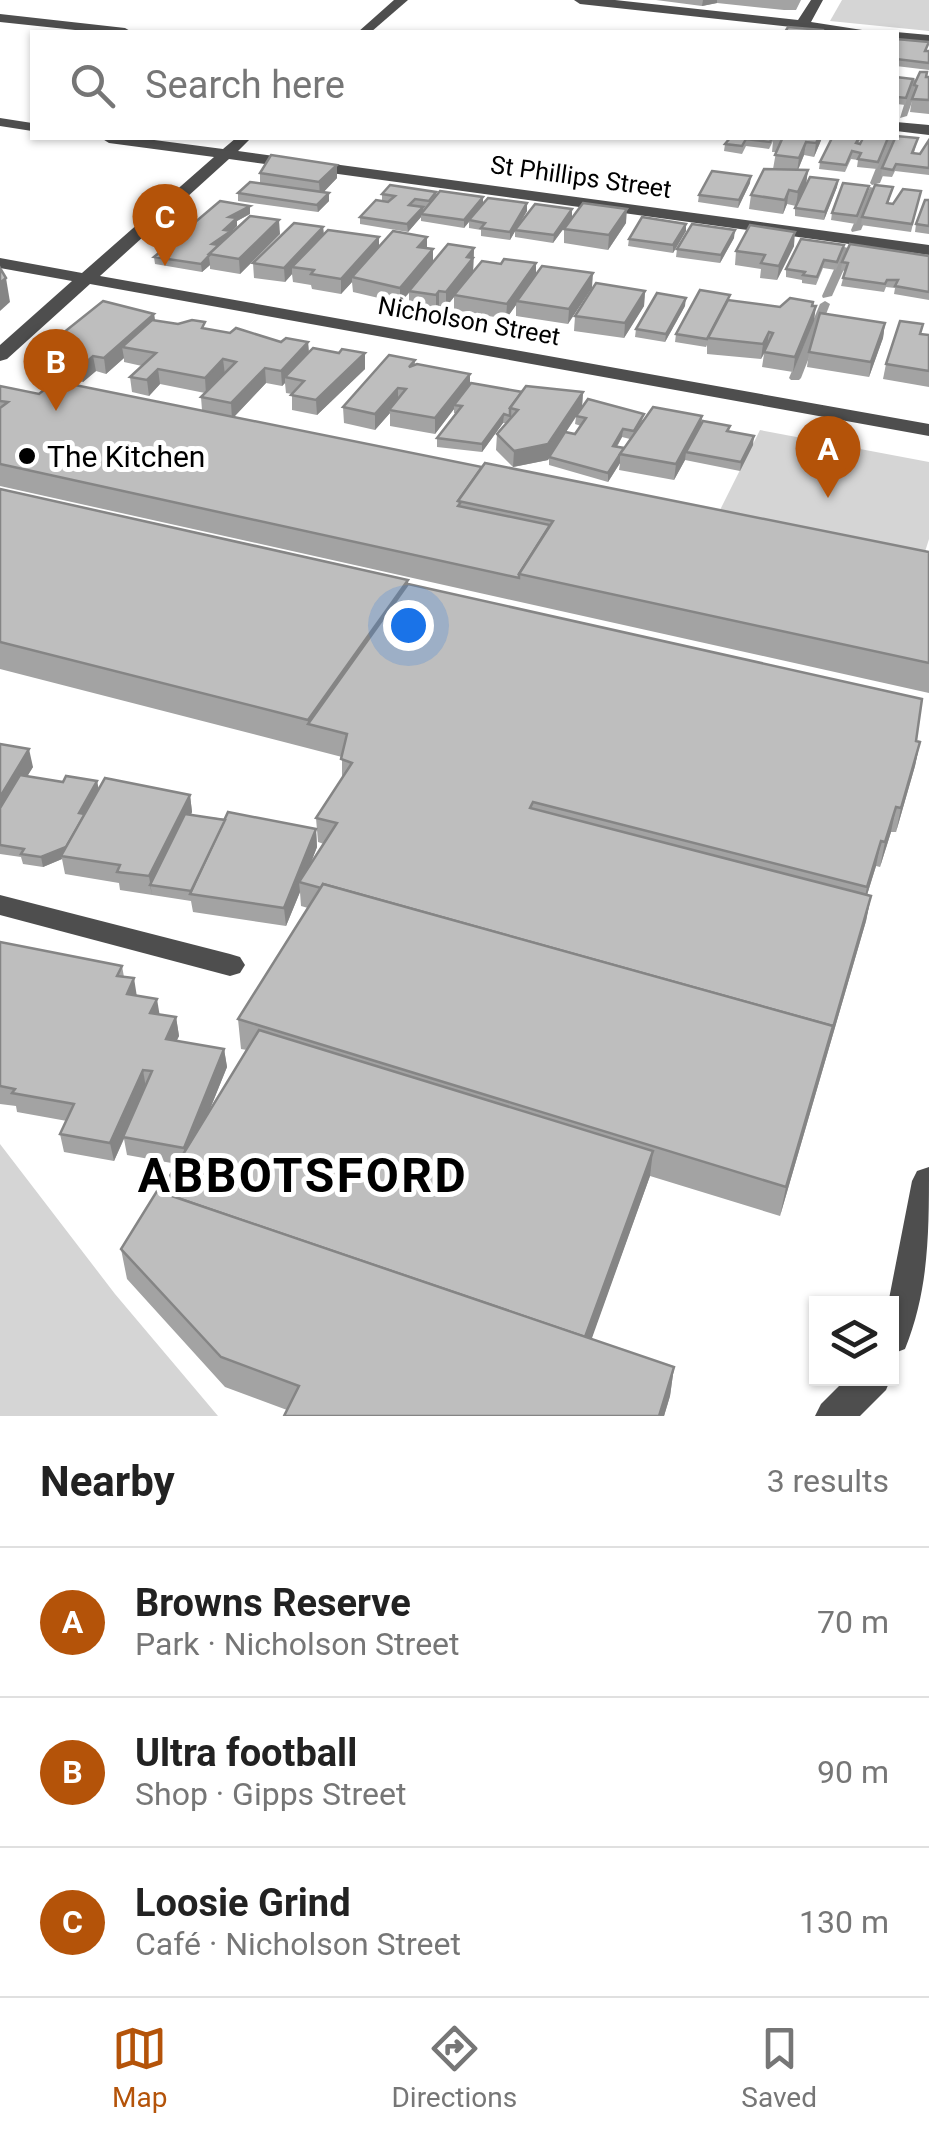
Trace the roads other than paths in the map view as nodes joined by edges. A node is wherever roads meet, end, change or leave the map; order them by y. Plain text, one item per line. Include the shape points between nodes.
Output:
1 (402, 0) edge
2 (580, 0) edge
3 (817, 0) edge
4 (0, 18) edge
5 (802, 25) junction
6 (106, 30) edge
7 (366, 30) edge
8 (849, 30) edge
9 (899, 36) edge
10 (929, 39) edge
11 (0, 122) edge
12 (899, 126) edge
13 (30, 127) edge
14 (929, 130) edge
15 (124, 140) edge
16 (242, 140) edge
17 (226, 154) junction
18 (929, 250) edge
19 (0, 263) edge
20 (86, 277) junction
21 (0, 355) edge
22 (929, 430) edge
23 (0, 904) edge
24 (230, 965) dead end
25 (929, 1181) edge
26 (899, 1320) edge
27 (865, 1386) edge
28 (834, 1416) edge

1 - 7 street
2 - 5 street
3 - 5 street
4 - 6 street
5 - 8 street
9 - 10 street
11 - 13 street
12 - 14 street
15 - 17 street, St Phillips Street
16 - 17 street
17 - 18 street, St Phillips Street
17 - 20 street
19 - 20 street, Nicholson Street
20 - 21 street
20 - 22 street, Nicholson Street
23 - 24 street
25 - 26 street
27 - 28 street

